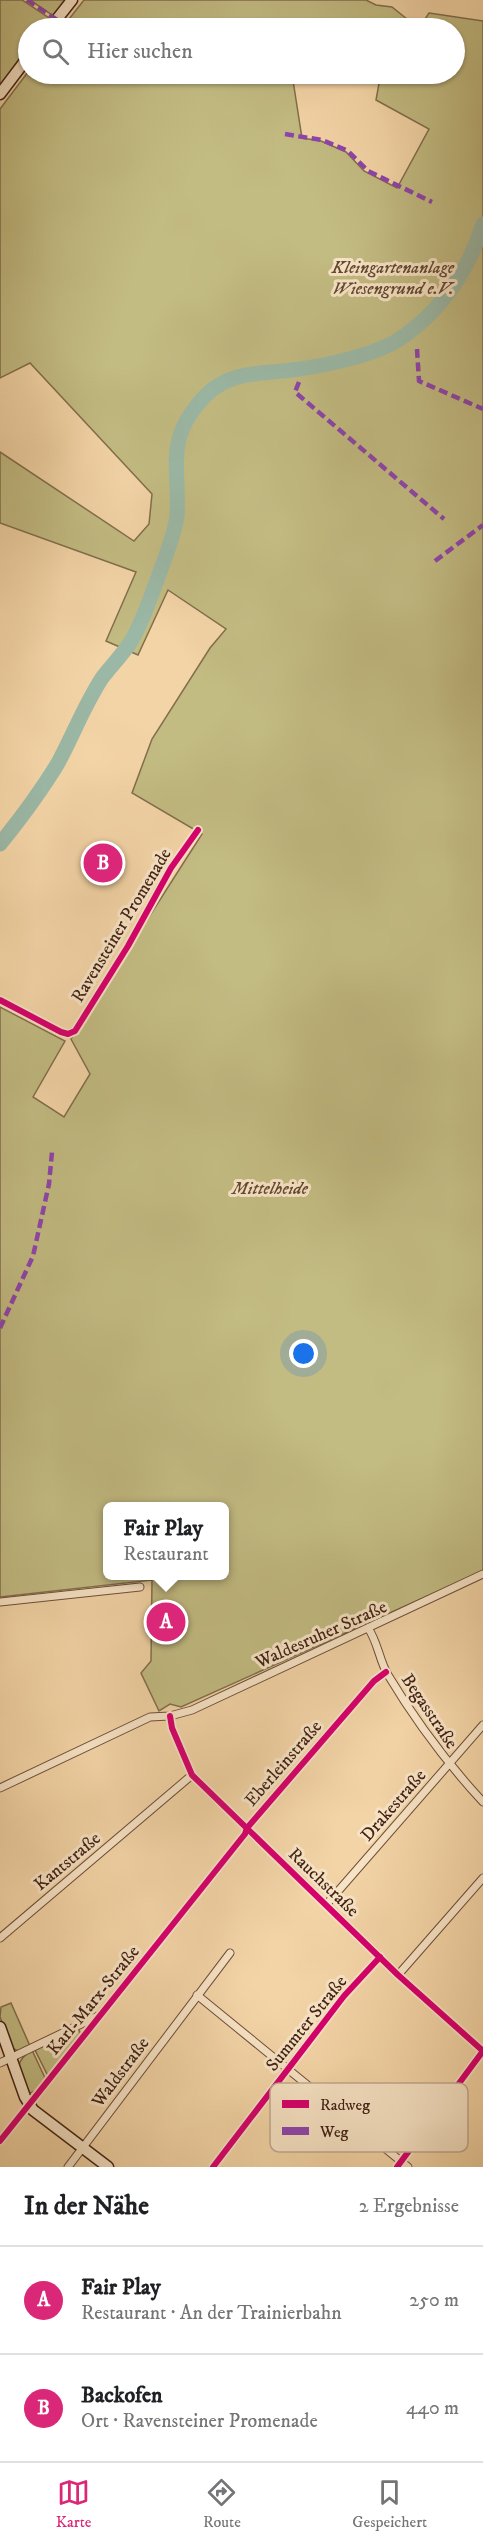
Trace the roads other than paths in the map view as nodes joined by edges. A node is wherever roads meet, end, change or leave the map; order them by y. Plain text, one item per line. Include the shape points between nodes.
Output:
1 (72, 0) edge
2 (58, 18) edge
3 (18, 70) edge
4 (0, 94) edge
5 (198, 831) dead end
6 (0, 1000) edge
7 (483, 1574) edge
8 (140, 1587) dead end
9 (0, 1602) edge
10 (368, 1628) junction
11 (386, 1672) junction
12 (170, 1716) junction
13 (483, 1725) edge
14 (448, 1763) junction
15 (192, 1775) junction
16 (0, 1788) edge
17 (483, 1802) edge
18 (247, 1828) junction
19 (483, 1878) edge
20 (209, 1879) joint
21 (326, 1905) junction
22 (0, 1938) edge
23 (230, 1953) dead end
24 (380, 1957) junction
25 (398, 1975) junction
26 (197, 1995) junction
27 (98, 2016) junction
28 (0, 2027) edge
29 (483, 2051) edge
30 (12, 2058) junction
31 (0, 2063) edge
32 (288, 2068) junction
33 (277, 2083) edge
34 (305, 2083) edge
35 (459, 2083) edge
36 (270, 2092) edge
37 (29, 2104) junction
38 (0, 2140) edge
39 (82, 2148) junction
40 (385, 2152) edge
41 (399, 2164) edge
42 (68, 2167) edge
43 (108, 2167) edge
44 (213, 2167) edge
45 (408, 2167) edge

1 - 2 street
3 - 4 street
5 - 6 street, Ravensteiner Promenade via 171,868 75,1031 69,1034
7 - 10 street, Waldesruher Straße
8 - 9 street
10 - 11 street, Begasstraße
10 - 12 street, Waldesruher Straße via 192,1710
11 - 14 street, Begasstraße
11 - 18 street, Eberleinstraße
12 - 15 street, Rauchstraße
12 - 16 street, Waldesruher Straße via 150,1717
13 - 14 street, Drakestraße
14 - 17 street, Begasstraße
14 - 21 street, Drakestraße
15 - 18 street, Rauchstraße
15 - 22 street, Kantstraße
18 - 20 street, Eberleinstraße
18 - 21 street, Rauchstraße
19 - 25 street
20 - 27 street, Karl-Marx-Straße
21 - 24 street, Rauchstraße
23 - 26 street, Waldstraße
24 - 25 street, Rauchstraße
24 - 32 street, Summter Straße
25 - 29 street, Rauchstraße
26 - 32 street
26 - 39 street, Waldstraße
27 - 30 street
27 - 37 street, Karl-Marx-Straße
28 - 30 street
29 - 35 street
30 - 31 street
30 - 37 street
32 - 33 street, Summter Straße
32 - 34 street
36 - 44 street, Summter Straße
37 - 38 street, Karl-Marx-Straße
37 - 39 street
39 - 42 street, Waldstraße
39 - 43 street
40 - 41 street
41 - 45 street

